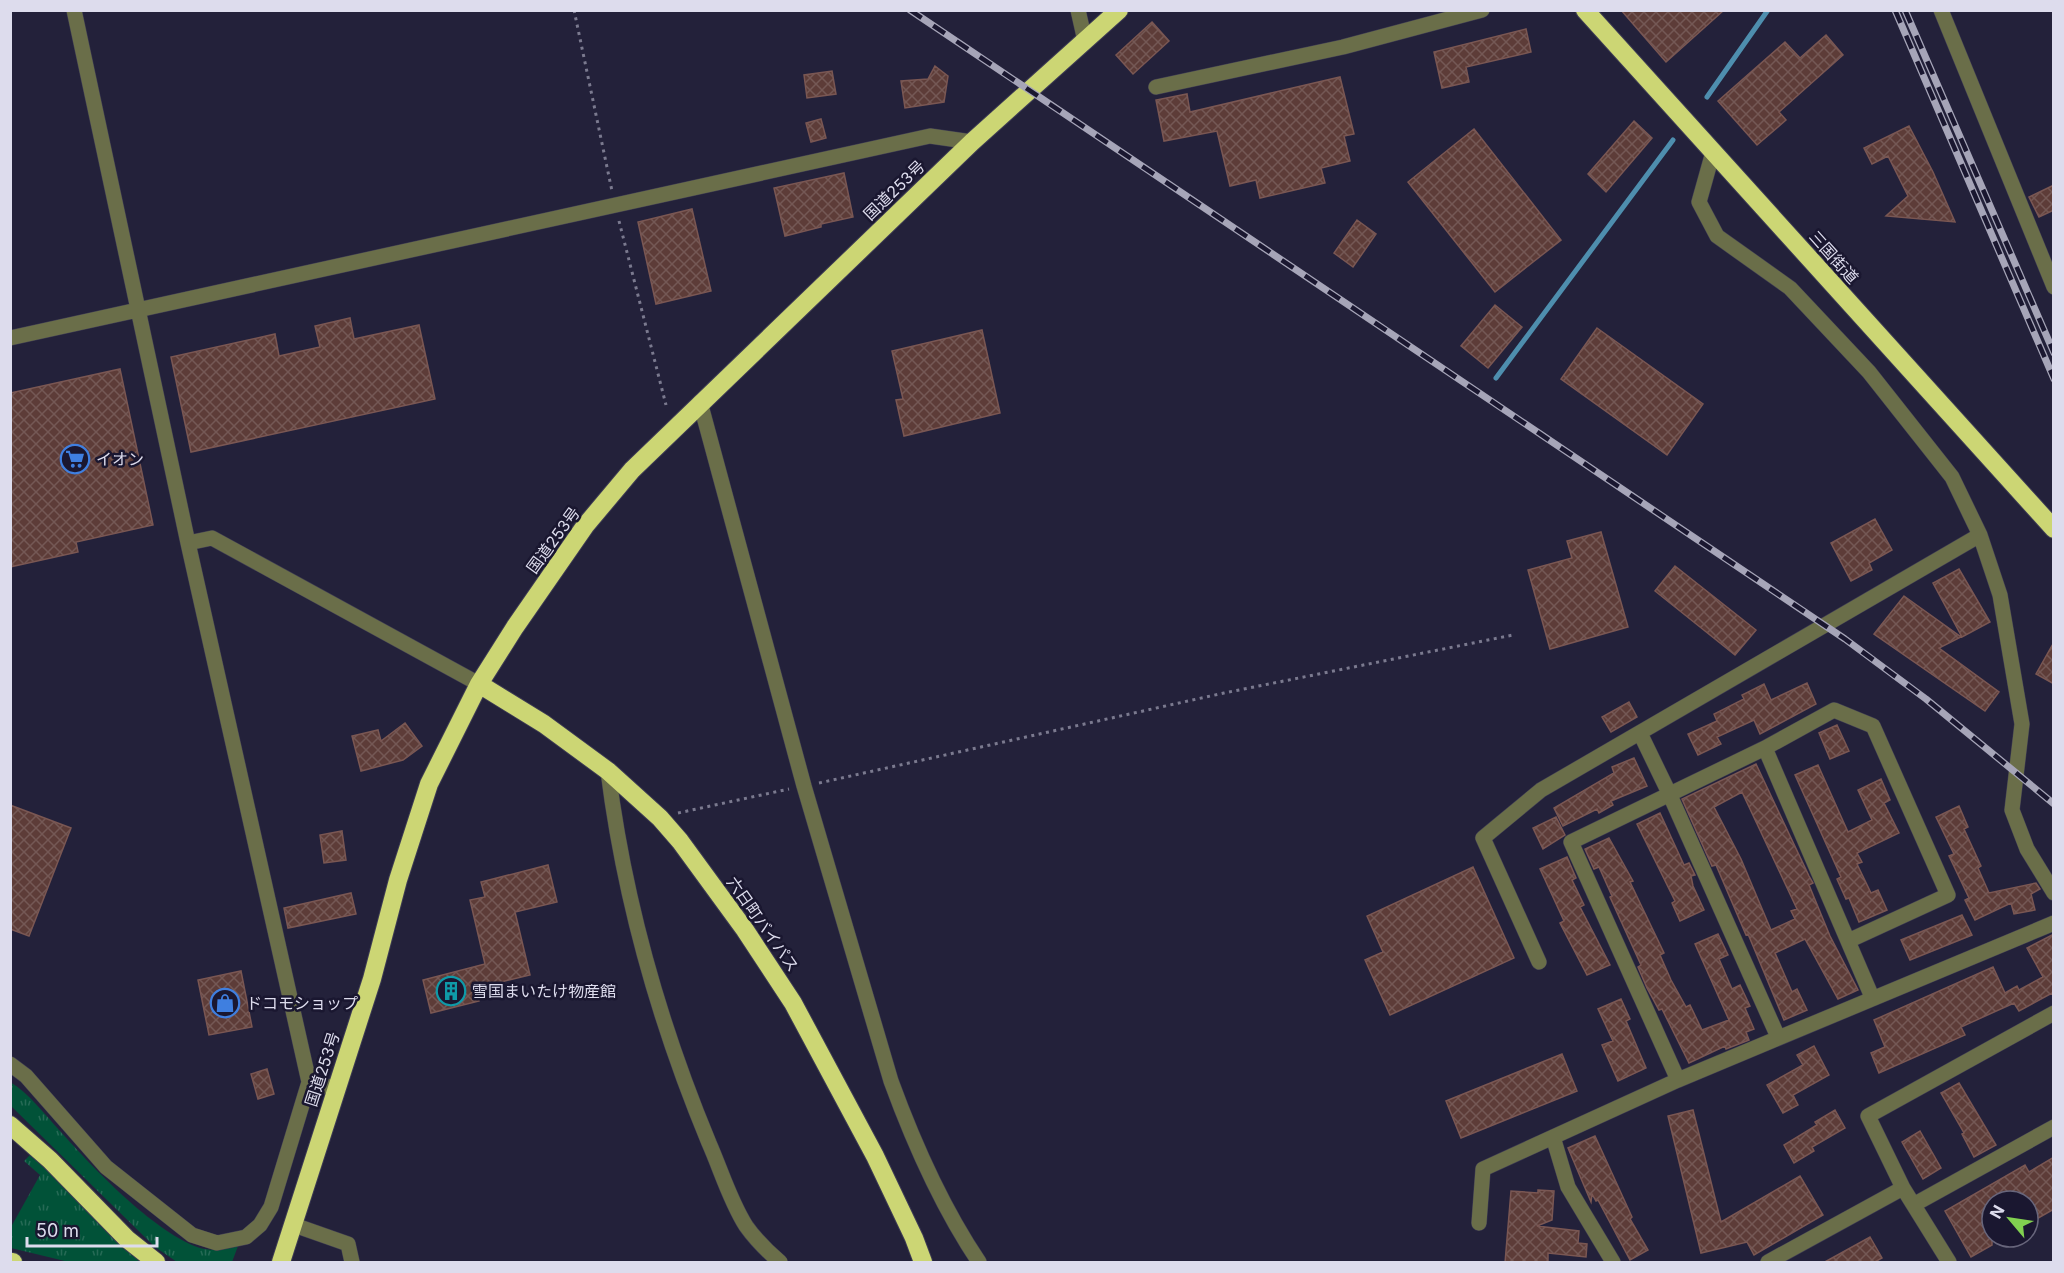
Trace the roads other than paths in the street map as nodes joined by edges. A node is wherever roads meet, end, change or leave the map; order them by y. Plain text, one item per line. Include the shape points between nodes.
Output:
1 (74, 10) edge
2 (1078, 10) edge
3 (1119, 10) edge
4 (1482, 10) edge
5 (1941, 10) edge
6 (1586, 11) edge
7 (1085, 41) junction
8 (1156, 87) dead end
9 (972, 142) junction
10 (1713, 152) junction
11 (2054, 287) edge
12 (138, 310) junction
13 (10, 338) edge
14 (700, 402) junction
15 (2054, 529) edge
16 (1980, 534) junction
17 (188, 543) junction
18 (479, 684) junction
19 (1640, 734) junction
20 (1766, 748) junction
21 (608, 771) junction
22 (1669, 793) junction
23 (2054, 893) edge
24 (2054, 923) edge
25 (1848, 941) junction
26 (1539, 962) dead end
27 (1872, 997) junction
28 (2054, 1013) edge
29 (1778, 1038) junction
30 (10, 1064) edge
31 (1678, 1080) junction
32 (309, 1082) junction
33 (335, 1088) junction
34 (2054, 1127) edge
35 (11, 1128) edge
36 (1553, 1137) junction
37 (1903, 1188) junction
38 (1915, 1204) junction
39 (1479, 1223) dead end
40 (294, 1225) junction
41 (156, 1263) edge
42 (281, 1263) edge
43 (352, 1263) edge
44 (780, 1263) edge
45 (922, 1263) edge
46 (979, 1263) edge
47 (1613, 1263) edge
48 (1768, 1263) edge
49 (1949, 1263) edge

1 - 12 street
2 - 7 street
3 - 7 highway, 国道253号
4 - 8 street via 1343,47
5 - 11 street
6 - 10 highway, 三国街道
7 - 9 highway, 国道253号
9 - 12 street via 930,136
9 - 14 highway, 国道253号
10 - 15 highway, 三国街道
10 - 16 street via 1699,202 1717,236 1790,288 1869,372 1952,477
12 - 13 street
12 - 17 street
14 - 18 highway, 国道253号 via 632,470 585,526
14 - 46 street via 852,954 907,1126 957,1230
16 - 19 street
16 - 23 street via 2000,595 2022,724 2012,810 2027,849
17 - 18 street via 212,538
17 - 32 street
18 - 21 highway, 六日町バイパス via 544,724
18 - 33 highway, 国道253号 via 429,784 372,979
19 - 22 street
19 - 26 street via 1541,790 1483,838
20 - 22 street
20 - 25 street
20 - 25 street via 1833,710 1873,726 1948,895
21 - 44 street via 624,877 699,1120 738,1213 757,1241
21 - 45 highway, 六日町バイパス via 680,841 746,930 793,1003 875,1156
22 - 29 street
22 - 31 street via 1571,842
24 - 27 street
25 - 27 street
27 - 29 street
28 - 37 street via 1868,1116
29 - 31 street
30 - 32 street via 26,1076 106,1167 192,1235 217,1243 246,1237 261,1225 271,1207
31 - 36 street
32 - 33 street
33 - 40 highway, 国道253号
34 - 38 street
35 - 41 highway via 50,1160
36 - 39 street via 1483,1169
36 - 47 street via 1568,1186
37 - 38 street
37 - 48 street
38 - 49 street
40 - 42 highway, 国道253号
40 - 43 street via 348,1244

